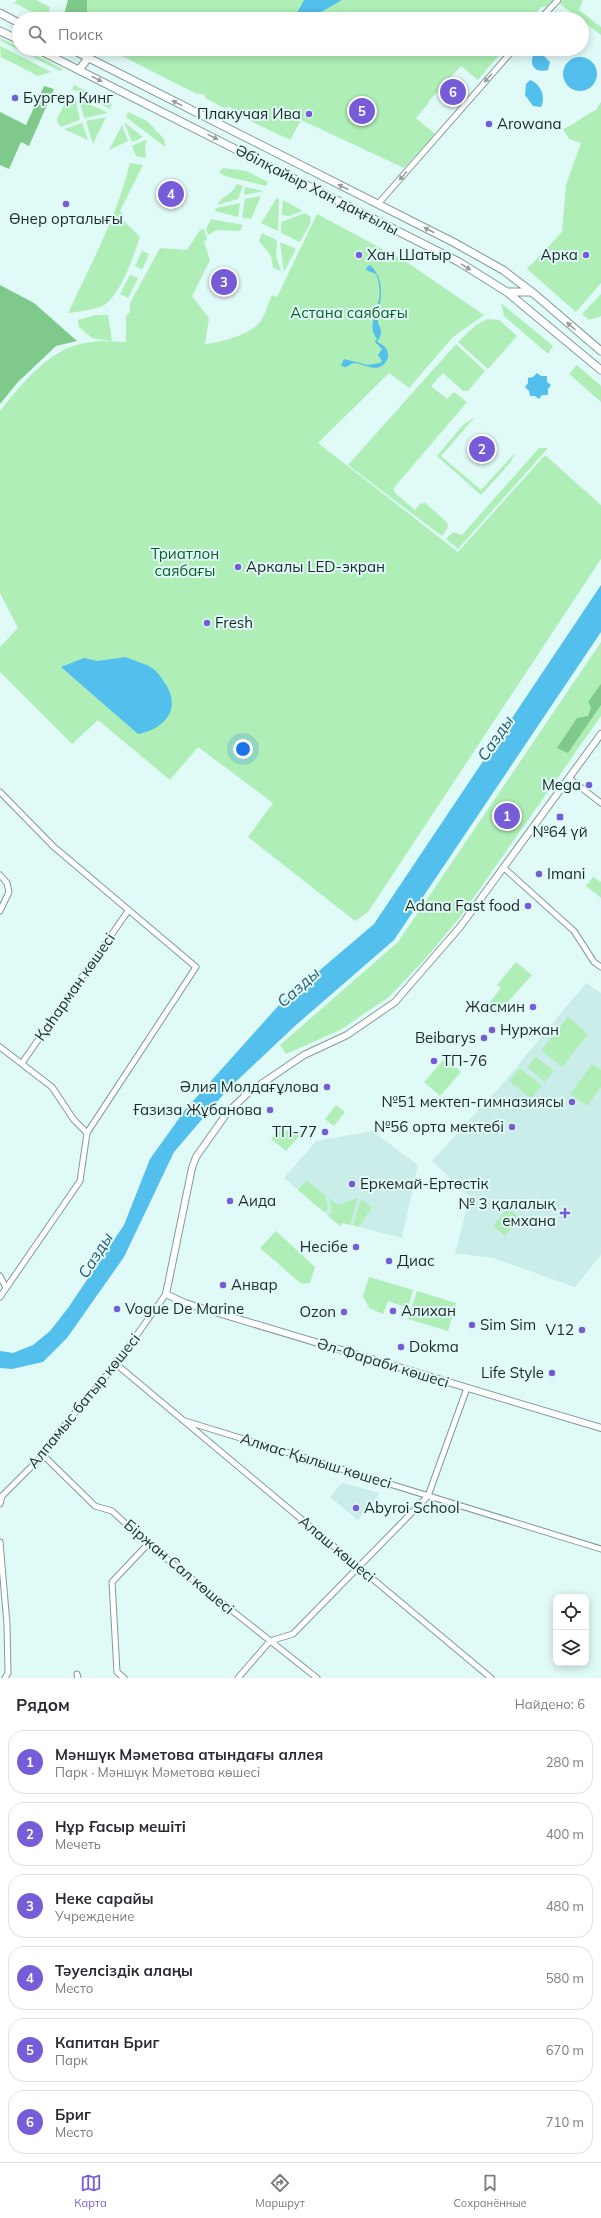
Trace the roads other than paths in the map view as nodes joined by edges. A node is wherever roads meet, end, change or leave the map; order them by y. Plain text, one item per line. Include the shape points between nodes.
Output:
1 (558, 0) edge
2 (547, 12) edge
3 (0, 13) edge
4 (12, 19) edge
5 (0, 30) edge
6 (12, 36) edge
7 (52, 56) edge
8 (84, 56) edge
9 (508, 56) edge
10 (88, 58) junction
11 (79, 70) junction
12 (378, 204) junction
13 (507, 292) junction
14 (532, 292) junction
15 (601, 351) edge
16 (601, 370) edge
17 (601, 734) edge
18 (570, 779) junction
19 (0, 792) edge
20 (601, 803) edge
21 (504, 868) junction
22 (0, 875) edge
23 (0, 911) edge
24 (128, 911) junction
25 (601, 967) edge
26 (0, 1047) edge
27 (22, 1063) junction
28 (88, 1133) junction
29 (0, 1276) edge
30 (6, 1288) junction
31 (166, 1294) junction
32 (0, 1297) edge
33 (116, 1364) junction
34 (467, 1388) junction
35 (182, 1420) junction
36 (601, 1428) edge
37 (43, 1455) junction
38 (428, 1496) junction
39 (0, 1504) edge
40 (0, 1542) edge
41 (148, 1544) junction
42 (601, 1549) edge
43 (358, 1566) junction
44 (270, 1642) junction
45 (5, 1678) edge
46 (124, 1678) edge
47 (238, 1678) edge
48 (317, 1678) edge
49 (491, 1678) edge

1 - 2 street
3 - 4 main road
5 - 6 main road
7 - 11 main road, Әбілқайыр Хан даңғылы
8 - 10 main road, Әбілқайыр Хан даңғылы
9 -> 12 street
10 - 11 main road
12 -> 10 main road, Әбілқайыр Хан даңғылы
11 -> 13 main road, Әбілқайыр Хан даңғылы via 458,262
14 -> 12 main road, Әбілқайыр Хан даңғылы via 503,270
13 - 14 main road
13 - 16 main road, Әбілқайыр Хан даңғылы
15 -> 14 main road, Әбілқайыр Хан даңғылы
17 - 18 street
18 - 20 street
18 - 21 street
19 - 24 street via 54,847
21 - 25 street via 574,931 594,962
21 - 31 street via 460,927 395,1002 348,1035 304,1055 280,1070 248,1093 230,1110 196,1156
22 - 23 street via 10,892
24 - 27 street, Қаһарман көшесі
24 - 28 street via 196,967
26 - 27 street
27 - 28 street via 52,1087 74,1120
28 - 30 street via 80,1181
29 - 30 street
30 - 32 street
31 - 33 street, Алпамыс батыр көшесі
31 - 34 street, Әл-Фараби көшесі via 185,1303
33 - 35 street, Алмас Қылыш көшесі
33 - 37 street, Алпамыс батыр көшесі via 48,1445
34 - 36 street, Әл-Фараби көшесі
34 - 38 street
35 - 38 street, Алмас Қылыш көшесі
35 - 43 street, Алаш көшесі
37 - 39 street, Алпамыс батыр көшесі via 2,1496
37 - 41 street, Біржан Сал көшесі via 95,1506 112,1511
38 - 42 street, Алмас Қылыш көшесі
38 - 43 street
40 - 45 street via 7,1624 8,1673
41 - 44 street, Біржан Сал көшесі
41 - 46 street via 112,1582 117,1672
43 - 44 street via 293,1634
43 - 49 street, Алаш көшесі
44 - 47 street
44 - 48 street, Біржан Сал көшесі

